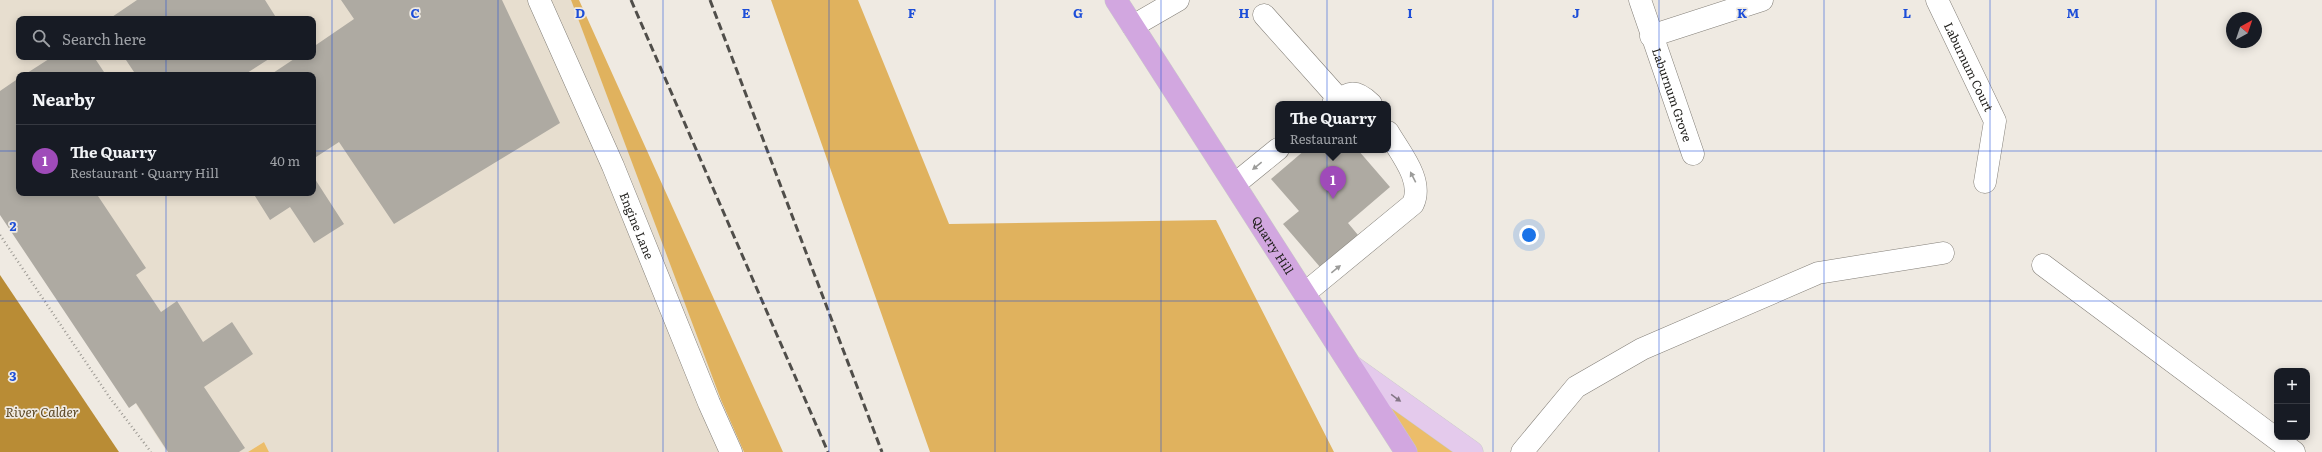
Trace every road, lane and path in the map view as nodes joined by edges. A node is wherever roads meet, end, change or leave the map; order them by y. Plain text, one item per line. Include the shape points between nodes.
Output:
1 (539, 0) edge
2 (1116, 0) edge
3 (1178, 0) edge
4 (1640, 0) edge
5 (1762, 0) edge
6 (1937, 0) edge
7 (1264, 14) dead end
8 (1133, 26) junction
9 (1652, 36) junction
10 (1335, 101) edge
11 (1337, 101) edge
12 (1368, 101) edge
13 (1391, 137) edge
14 (1275, 151) edge
15 (1693, 154) dead end
16 (1985, 182) dead end
17 (1235, 184) junction
18 (0, 235) edge
19 (1943, 253) dead end
20 (2043, 266) dead end
21 (1305, 293) junction
22 (1353, 367) junction
23 (151, 452) edge
24 (732, 452) edge
25 (1406, 452) edge
26 (1472, 452) edge
27 (1522, 452) edge
28 (2294, 452) edge

1 - 24 street, Engine Lane via 613,166 708,403
2 - 8 highway, Quarry Hill
3 - 8 street
4 - 9 street, Laburnum Grove
5 - 9 street, Laburnum Grove
6 - 16 street, Laburnum Court via 1995,121
7 - 10 street
8 - 17 highway, Quarry Hill
9 - 15 street, Laburnum Grove
11 - 12 street via 1353,93
21 -> 13 street via 1413,204 1417,196 1416,182
14 -> 17 street
17 - 21 highway, Quarry Hill
18 - 23 path via 110,398
19 - 27 street via 1818,273 1642,348 1576,387
20 - 28 street
21 - 22 highway, Quarry Hill
22 - 25 highway
22 -> 26 main road, Quarry Hill

